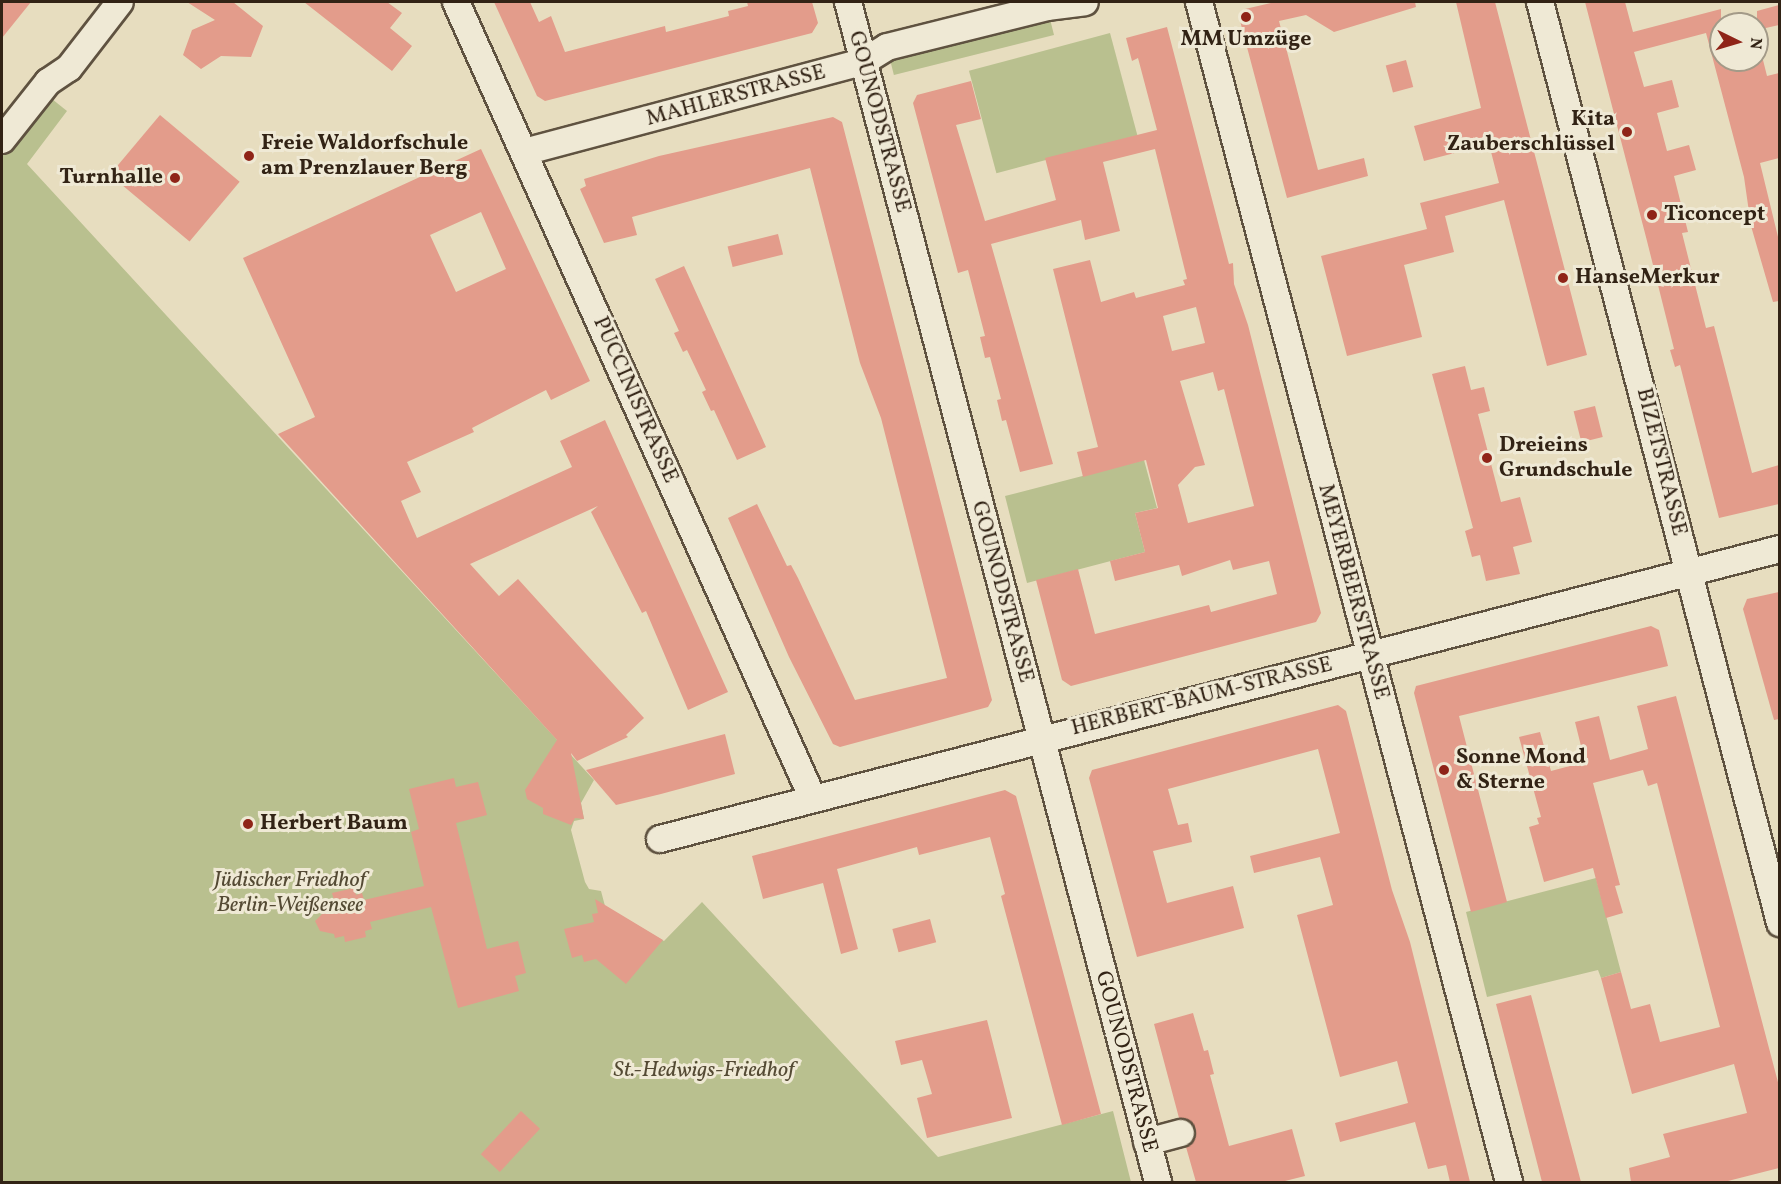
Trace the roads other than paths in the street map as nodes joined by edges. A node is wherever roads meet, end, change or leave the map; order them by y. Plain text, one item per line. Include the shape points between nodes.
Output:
1 (120, 2) edge
2 (456, 2) edge
3 (848, 2) edge
4 (1199, 2) edge
5 (1540, 2) edge
6 (1080, 3) edge
7 (863, 62) junction
8 (2, 140) edge
9 (524, 152) junction
10 (1779, 549) edge
11 (1689, 572) junction
12 (1370, 654) junction
13 (1041, 738) junction
14 (813, 799) junction
15 (660, 839) dead end
16 (1779, 923) edge
17 (1181, 1133) dead end
18 (1147, 1142) junction
19 (1158, 1182) edge
20 (1509, 1182) edge

1 - 8 street via 69,68 48,82
2 - 9 street, PUCCINISTRASSE
3 - 7 street, GOUNODSTRASSE
4 - 12 street, MEYERBEERSTRASSE
5 - 11 street, BIZETSTRASSE
6 - 7 street, MAHLERSTRASSE via 1047,7 887,47
7 - 9 street, MAHLERSTRASSE
7 - 13 street, GOUNODSTRASSE
9 - 14 street, PUCCINISTRASSE
10 - 11 street, HERBERT-BAUM-STRASSE
11 - 12 street, HERBERT-BAUM-STRASSE
11 - 16 street, BIZETSTRASSE
12 - 13 street, HERBERT-BAUM-STRASSE
12 - 20 street, MEYERBEERSTRASSE
13 - 14 street, HERBERT-BAUM-STRASSE
13 - 18 street, GOUNODSTRASSE
14 - 15 street, HERBERT-BAUM-STRASSE
17 - 18 street
18 - 19 street, GOUNODSTRASSE

